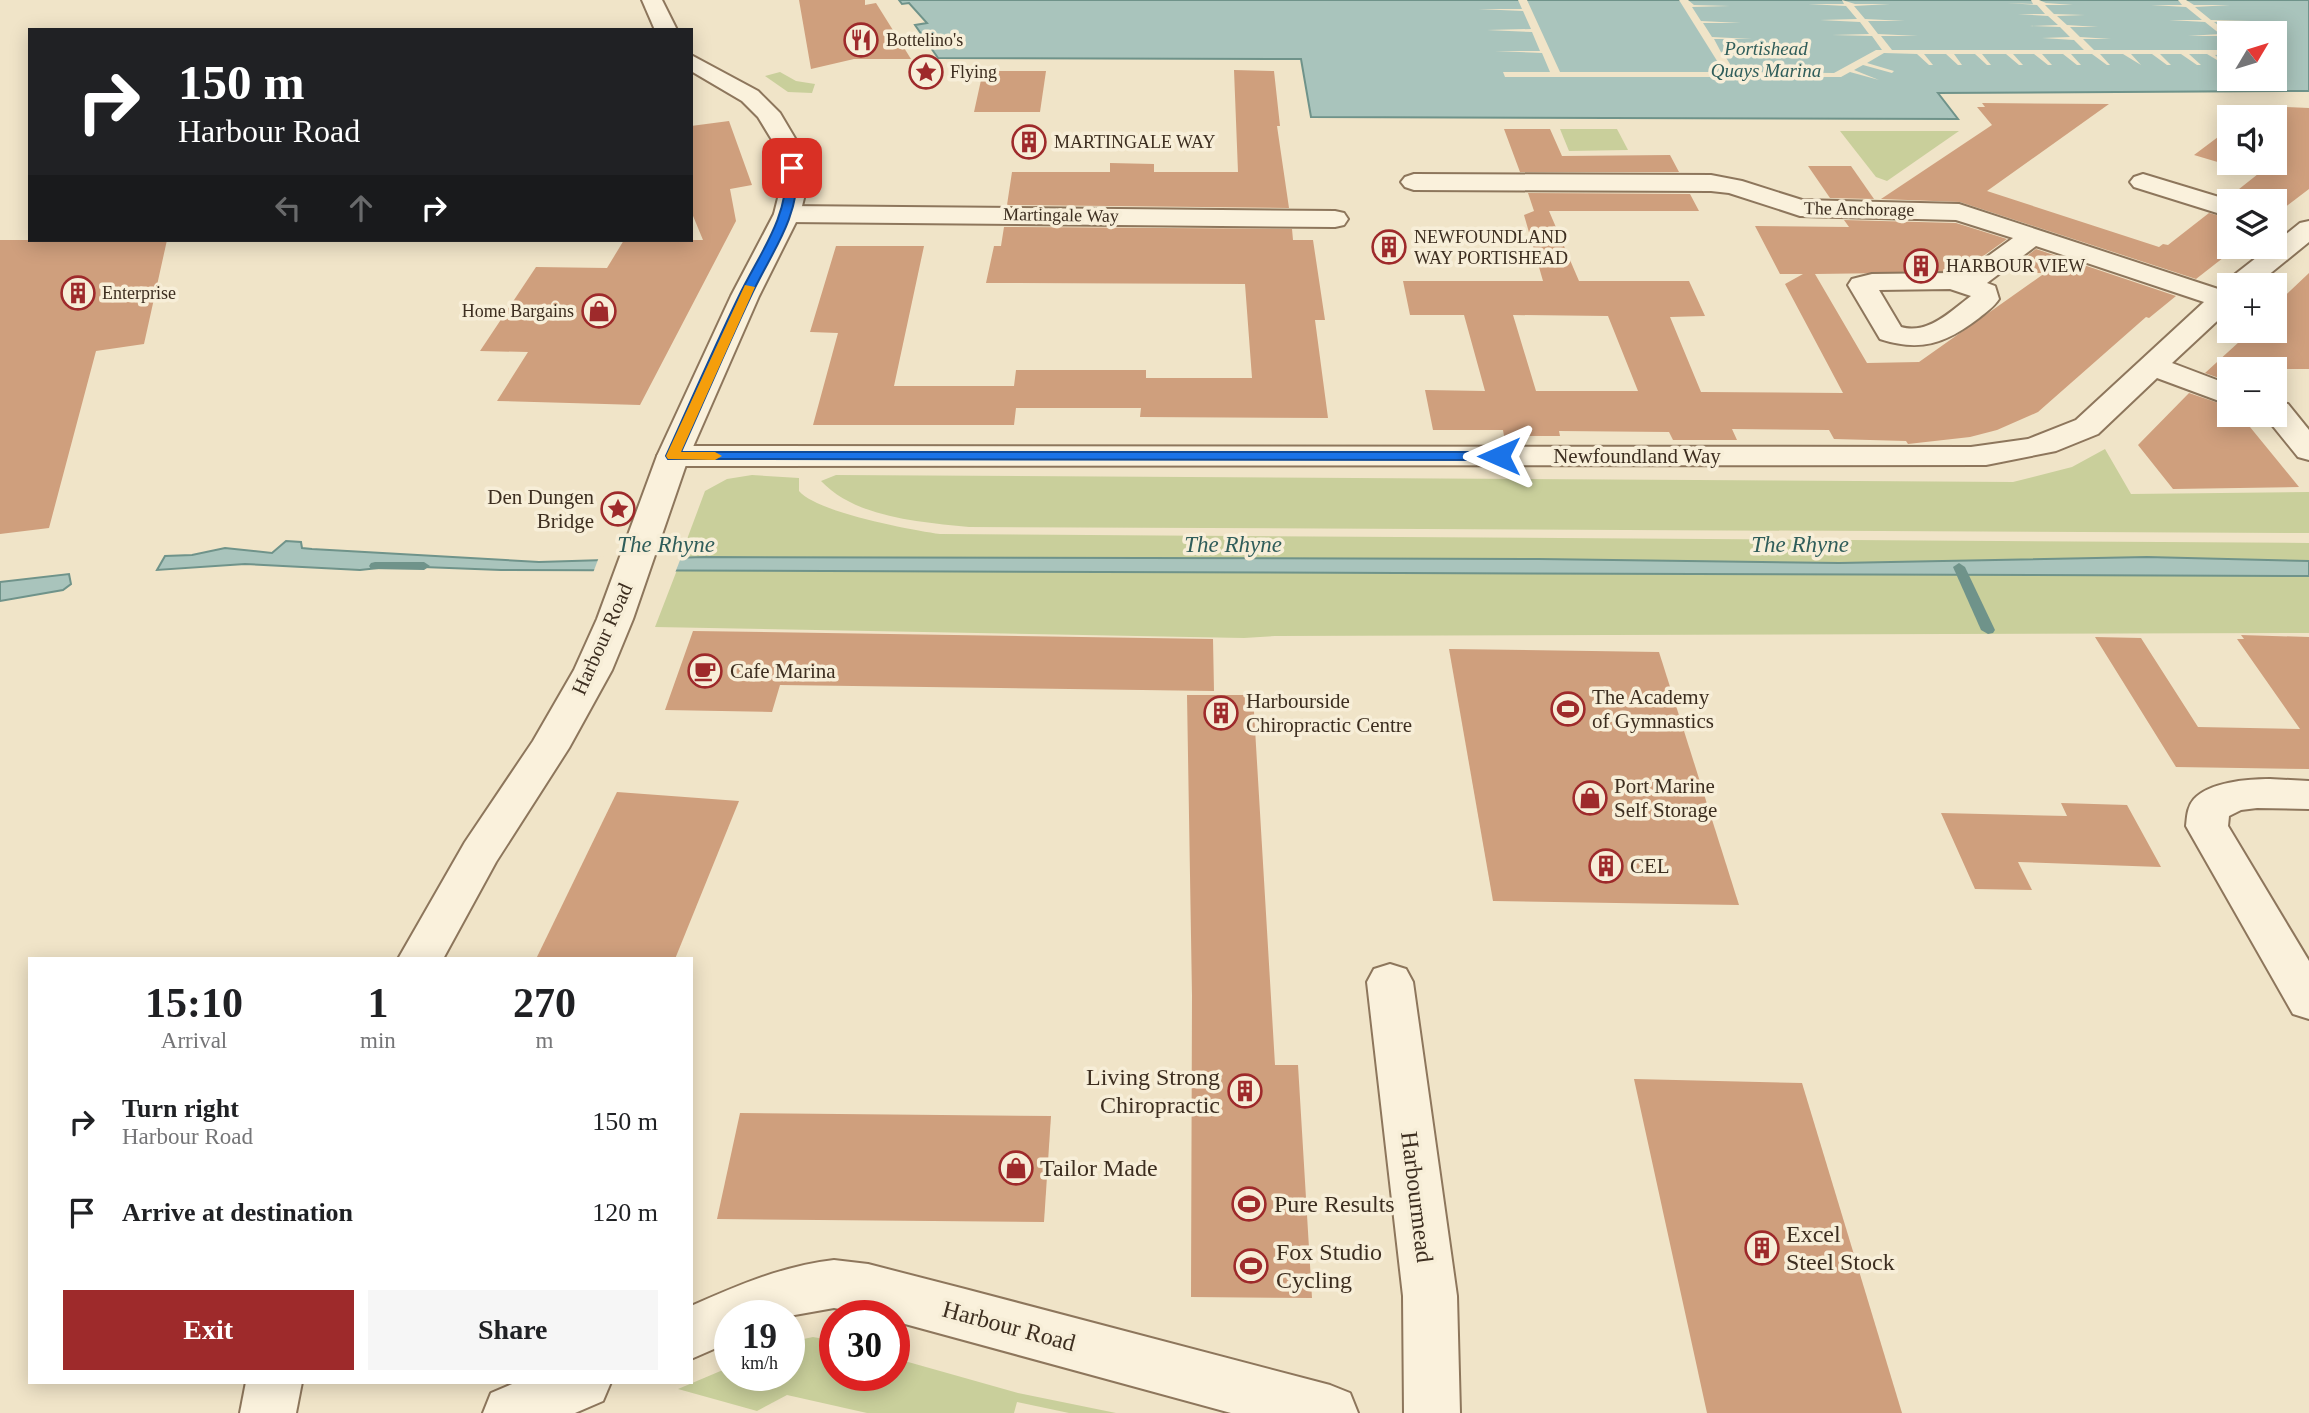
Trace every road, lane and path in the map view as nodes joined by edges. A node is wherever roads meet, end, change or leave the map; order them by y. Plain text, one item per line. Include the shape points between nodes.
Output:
1 (652, 0) edge
2 (665, 28) edge
3 (693, 63) edge
4 (2143, 181) dead end
5 (1414, 182) dead end
6 (2217, 205) edge
7 (787, 214) junction
8 (1335, 219) dead end
9 (2287, 229) edge
10 (2034, 236) junction
11 (2307, 239) edge
12 (2253, 273) edge
13 (1967, 285) dead end
14 (2217, 289) edge
15 (2217, 305) edge
16 (2152, 366) junction
17 (2217, 391) edge
18 (2287, 410) edge
19 (2309, 411) edge
20 (2287, 423) edge
21 (2309, 450) edge
22 (673, 456) junction
23 (2309, 795) edge
24 (421, 957) edge
25 (1390, 982) dead end
26 (2309, 1001) edge
27 (693, 1332) edge
28 (274, 1384) edge
29 (578, 1384) edge
30 (268, 1413) edge
31 (511, 1413) edge
32 (1330, 1413) edge
33 (1432, 1413) edge

1 - 2 street
3 - 7 street, Harbour Road via 750,96 768,113 787,147 792,168
4 - 6 street
5 - 10 street, The Anchorage via 1479,193 1722,184 1800,208 1950,211
7 - 8 street, Martingale Way
7 - 22 street, Harbour Road
9 - 11 street
10 - 13 street
10 - 14 street, The Anchorage
11 - 12 street, Newfoundland Way via 2281,249
15 - 16 street, Newfoundland Way
16 - 17 street
16 - 22 street, Newfoundland Way via 2087,427 2065,439 2008,454 1970,457
18 - 19 street
20 - 21 street
22 - 24 street, Harbour Road via 593,670
23 - 26 street via 2243,793 2222,799 2209,809 2207,826
25 - 33 street, Harbourmead via 1430,1296
27 - 32 street, Harbour Road via 769,1297 834,1284 965,1314
28 - 30 street
29 - 31 street

